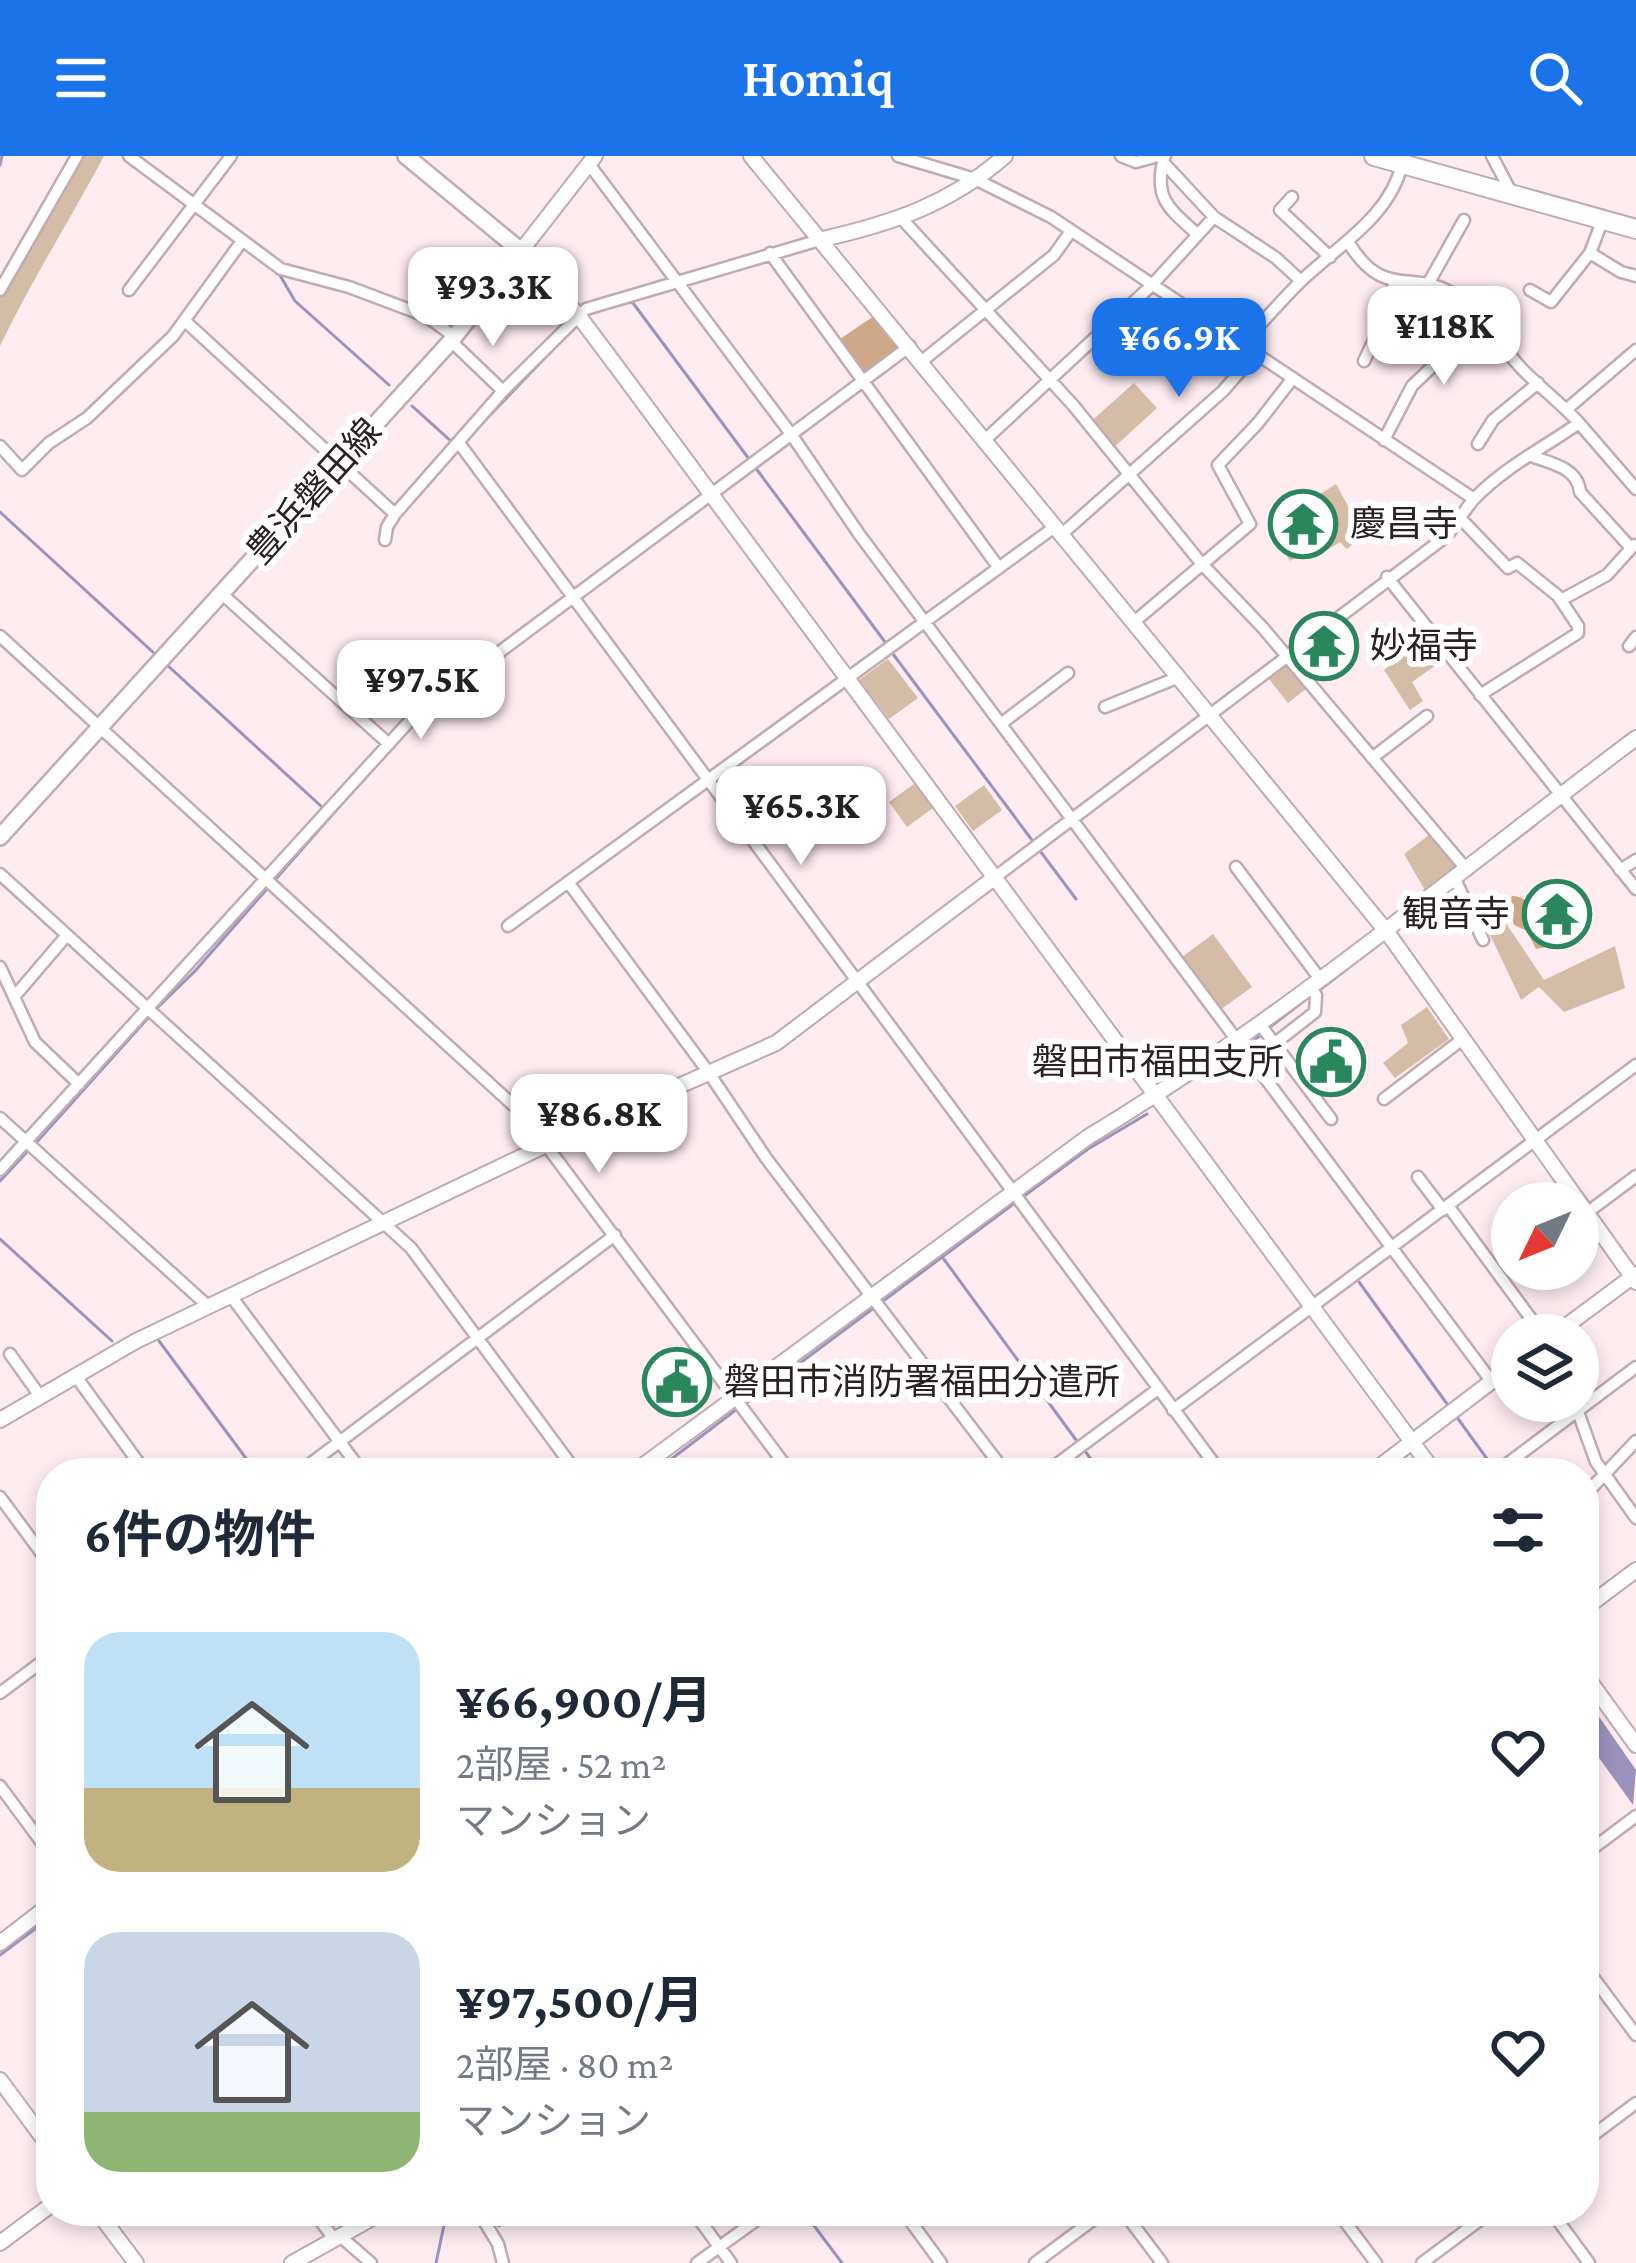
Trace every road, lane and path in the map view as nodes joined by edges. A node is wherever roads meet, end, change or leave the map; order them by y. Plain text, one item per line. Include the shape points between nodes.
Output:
1 (76, 156) edge
2 (129, 156) edge
3 (231, 156) edge
4 (406, 156) edge
5 (751, 156) edge
6 (898, 156) edge
7 (1005, 156) edge
8 (1121, 156) edge
9 (1374, 156) edge
10 (1492, 156) edge
11 (1162, 158) edge
12 (592, 160) edge
13 (1402, 164) junction
14 (976, 179) junction
15 (1512, 194) junction
16 (1292, 197) dead end
17 (194, 206) junction
18 (1214, 218) junction
19 (902, 219) junction
20 (1464, 220) dead end
21 (1603, 220) junction
22 (1636, 229) edge
23 (1071, 231) junction
24 (1197, 234) junction
25 (823, 239) junction
26 (242, 241) junction
27 (1348, 242) junction
28 (521, 251) junction
29 (770, 253) junction
30 (1590, 253) junction
31 (1330, 257) junction
32 (1636, 276) edge
33 (1301, 281) junction
34 (1395, 281) junction
35 (677, 282) junction
36 (1428, 284) junction
37 (1152, 285) junction
38 (0, 290) edge
39 (129, 290) dead end
40 (1530, 290) dead end
41 (986, 310) junction
42 (578, 315) junction
43 (1481, 320) junction
44 (184, 321) junction
45 (453, 339) junction
46 (1242, 344) junction
47 (910, 346) junction
48 (1636, 350) edge
49 (1256, 353) junction
50 (922, 361) junction
51 (1364, 361) dead end
52 (1293, 378) junction
53 (864, 380) junction
54 (1049, 380) junction
55 (1538, 383) junction
56 (503, 391) junction
57 (1567, 409) junction
58 (1580, 423) junction
59 (791, 434) junction
60 (986, 439) junction
61 (1384, 440) junction
62 (459, 443) junction
63 (1478, 444) dead end
64 (0, 446) edge
65 (1531, 456) junction
66 (340, 463) junction
67 (1131, 475) junction
68 (1636, 489) edge
69 (710, 493) junction
70 (1474, 499) junction
71 (395, 514) junction
72 (1461, 519) junction
73 (1059, 530) junction
74 (386, 539) dead end
75 (1634, 545) edge
76 (1201, 563) junction
77 (999, 568) junction
78 (1387, 577) junction
79 (221, 593) junction
80 (572, 597) junction
81 (1561, 600) junction
82 (926, 622) junction
83 (1134, 622) junction
84 (0, 636) edge
85 (1286, 654) junction
86 (1068, 673) dead end
87 (1179, 677) junction
88 (848, 679) junction
89 (1480, 695) junction
90 (1105, 706) dead end
91 (1209, 713) junction
92 (1427, 716) dead end
93 (1002, 723) junction
94 (100, 726) junction
95 (1636, 738) edge
96 (389, 743) junction
97 (1372, 758) junction
98 (707, 782) junction
99 (1561, 797) junction
100 (1073, 817) junction
101 (0, 837) edge
102 (1636, 860) edge
103 (1236, 867) dead end
104 (1620, 870) junction
105 (0, 874) edge
106 (994, 878) junction
107 (266, 879) junction
108 (1461, 880) junction
109 (568, 882) junction
110 (1636, 889) edge
111 (508, 926) dead end
112 (1387, 932) junction
113 (67, 935) junction
114 (1483, 940) dead end
115 (0, 968) edge
116 (857, 982) junction
117 (1315, 987) junction
118 (14, 997) junction
119 (148, 1009) junction
120 (1267, 1033) junction
121 (1464, 1038) junction
122 (1237, 1039) junction
123 (1636, 1065) edge
124 (710, 1073) junction
125 (79, 1084) junction
126 (1158, 1095) junction
127 (1384, 1099) dead end
128 (513, 1106) dead end
129 (0, 1118) edge
130 (1331, 1119) dead end
131 (26, 1142) junction
132 (1538, 1142) junction
133 (546, 1145) junction
134 (0, 1170) edge
135 (1636, 1176) edge
136 (1418, 1178) dead end
137 (1567, 1182) edge
138 (1012, 1193) junction
139 (1599, 1204) edge
140 (1446, 1209) junction
141 (384, 1223) junction
142 (1599, 1227) edge
143 (615, 1235) junction
144 (1392, 1248) junction
145 (1635, 1277) edge
146 (873, 1295) junction
147 (231, 1296) junction
148 (208, 1306) junction
149 (1313, 1308) junction
150 (1528, 1314) edge
151 (1583, 1314) edge
152 (478, 1340) junction
153 (10, 1354) dead end
154 (1636, 1366) edge
155 (75, 1375) junction
156 (1491, 1381) edge
157 (1491, 1383) edge
158 (1158, 1389) junction
159 (1599, 1395) edge
160 (40, 1396) junction
161 (734, 1397) junction
162 (1173, 1410) junction
163 (0, 1420) edge
164 (1564, 1422) edge
165 (1582, 1422) edge
166 (1636, 1441) edge
167 (340, 1442) junction
168 (1413, 1442) junction
169 (135, 1458) edge
170 (318, 1458) edge
171 (352, 1458) edge
172 (566, 1458) edge
173 (653, 1458) edge
174 (779, 1458) edge
175 (995, 1458) edge
176 (1065, 1458) edge
177 (1210, 1458) edge
178 (1392, 1458) edge
179 (1425, 1458) edge
180 (1515, 1458) edge
181 (1598, 1458) edge
182 (1599, 1461) edge
183 (1606, 1476) junction
184 (1599, 1482) edge
185 (0, 1497) edge
186 (1636, 1518) edge
187 (36, 1546) edge
188 (1636, 1570) edge
189 (1599, 1598) edge
190 (36, 1666) edge
191 (0, 1693) edge
192 (1599, 1694) edge
193 (1636, 1745) edge
194 (0, 1786) edge
195 (1636, 1816) edge
196 (36, 1835) edge
197 (1599, 1844) edge
198 (36, 1915) edge
199 (0, 1943) edge
200 (1599, 1985) edge
201 (1636, 2035) edge
202 (0, 2080) edge
203 (1636, 2103) edge
204 (36, 2129) edge
205 (1599, 2131) edge
206 (36, 2216) edge
207 (108, 2226) edge
208 (326, 2226) edge
209 (358, 2226) edge
210 (487, 2226) edge
211 (704, 2226) edge
212 (748, 2226) edge
213 (914, 2226) edge
214 (1085, 2226) edge
215 (1134, 2226) edge
216 (1348, 2226) edge
217 (1472, 2226) edge
218 (1562, 2226) edge
219 (337, 2238) junction
220 (0, 2243) edge
221 (719, 2247) junction
222 (136, 2263) edge
223 (292, 2263) edge
224 (370, 2263) edge
225 (503, 2263) edge
226 (698, 2263) edge
227 (731, 2263) edge
228 (941, 2263) edge
229 (1036, 2263) edge
230 (1162, 2263) edge
231 (1376, 2263) edge
232 (1422, 2263) edge
233 (1589, 2263) edge

1 - 38 street
2 - 17 street
3 - 17 street
4 - 28 main road
5 - 25 street
6 - 14 street
7 - 14 street
8 - 11 street
9 - 13 highway
10 - 15 street
11 - 18 street
11 - 24 street via 1161,195
12 - 28 street
12 - 35 street
13 - 15 highway
13 - 27 street via 1389,198
14 - 19 street
14 - 23 street
15 - 21 highway
16 - 31 street via 1280,210
17 - 26 street
17 - 39 street
18 - 24 street
18 - 33 street
19 - 25 street
19 - 41 street
20 - 36 street
21 - 22 highway
21 - 30 street
23 - 37 street
23 - 41 street via 1054,255
24 - 37 street
25 - 29 street
25 - 47 street
26 - 44 street
26 - 45 street via 281,268 426,316
27 - 31 street
27 - 34 street via 1370,272
28 - 42 street
28 - 45 main road, 豊浜磐田線
29 - 35 street
29 - 53 street
30 - 32 street
30 - 40 street via 1551,302
31 - 33 street
33 - 46 street
34 - 36 street
34 - 51 street
35 - 42 street
35 - 59 street
36 - 43 street via 1461,299
37 - 46 street
37 - 54 street
41 - 50 street
41 - 54 street
42 - 56 street
42 - 69 street
43 - 55 street
43 - 61 street via 1412,386
44 - 64 street via 22,470
44 - 66 street
45 - 56 street
45 - 66 main road, 豊浜磐田線
46 - 49 street
47 - 50 street
47 - 53 street
48 - 57 street
49 - 52 street
49 - 67 street
50 - 60 street
52 - 61 street
52 - 76 street via 1218,465 1250,524
53 - 59 street
53 - 77 street
54 - 60 street
54 - 67 street
55 - 57 street
55 - 63 street via 1493,420
56 - 62 street
57 - 58 street
58 - 65 street
58 - 68 street
59 - 69 street
59 - 82 street
60 - 73 street
61 - 70 street
62 - 71 street
62 - 80 street
65 - 70 street
65 - 75 street via 1566,469
66 - 71 street
66 - 79 main road, 豊浜磐田線
67 - 73 street
67 - 76 street
69 - 80 street
69 - 88 street
70 - 72 street
71 - 74 street
72 - 78 street
72 - 81 street via 1508,568 1517,563
73 - 77 street
73 - 83 street
75 - 81 street via 1606,576
76 - 83 street
76 - 85 street
77 - 82 street
78 - 85 street
78 - 89 street
79 - 94 main road, 豊浜磐田線
79 - 96 street
80 - 96 street via 433,699
80 - 98 street
81 - 89 street via 1578,633
82 - 88 street
82 - 93 street
83 - 87 street
84 - 94 street
85 - 91 street
85 - 97 street
86 - 93 street
87 - 90 street
87 - 91 street
88 - 98 street
88 - 106 street
89 - 99 street
91 - 100 street
91 - 112 street
92 - 97 street
93 - 100 street
94 - 101 main road, 豊浜磐田線
94 - 107 street
95 - 99 street
96 - 107 street
97 - 108 street
98 - 109 street
98 - 116 street
99 - 104 street
99 - 108 street
100 - 106 street
100 - 122 street
102 - 104 street
103 - 117 street
104 - 110 street
105 - 113 street
106 - 116 street
106 - 126 street
107 - 119 street
107 - 128 street
108 - 112 street
108 - 114 street
109 - 111 street
109 - 124 street
112 - 117 street
112 - 121 street
113 - 118 street
113 - 119 street
115 - 118 street
116 - 124 street via 776,1043
116 - 138 street
117 - 120 street
117 - 120 street via 1316,1012
118 - 125 street via 35,1042
119 - 125 street
119 - 141 street
120 - 122 street
120 - 130 street
121 - 127 street
121 - 132 street
122 - 126 street
122 - 144 street
123 - 132 street
124 - 133 street
124 - 146 street
125 - 131 street
126 - 138 street
126 - 149 street
129 - 131 street
131 - 134 street
131 - 148 street
132 - 137 street
132 - 140 street
133 - 141 street
133 - 143 street
135 - 139 street
136 - 140 street
138 - 146 street
138 - 158 street
140 - 144 street
140 - 150 street
141 - 147 street
141 - 152 street
142 - 145 street
143 - 152 street
143 - 161 street
144 - 149 street
144 - 156 street
145 - 151 street
146 - 161 street
146 - 175 street
147 - 148 street
147 - 167 street
148 - 155 street
149 - 162 street
149 - 168 street
152 - 167 street
152 - 172 street
153 - 160 street
154 - 159 street
155 - 160 street
155 - 169 street
157 - 168 street
158 - 162 street
158 - 176 street
160 - 163 street
161 - 173 street
161 - 174 street
162 - 177 street
164 - 180 street
165 - 181 street
166 - 183 street
167 - 170 street
167 - 171 street
168 - 178 street
168 - 179 street
182 - 183 street
183 - 184 street
183 - 186 street
185 - 187 street
188 - 189 street
190 - 191 street
192 - 193 street
194 - 196 street
195 - 197 street
198 - 199 street
200 - 201 street
202 - 204 street
203 - 205 street
206 - 220 street
207 - 222 street
208 - 219 street
209 - 219 street
210 - 225 street
211 - 221 street
212 - 221 street
213 - 228 street
214 - 229 street
215 - 230 street
216 - 231 street
217 - 232 street
218 - 233 street
219 - 223 street
219 - 224 street
221 - 226 street
221 - 227 street

